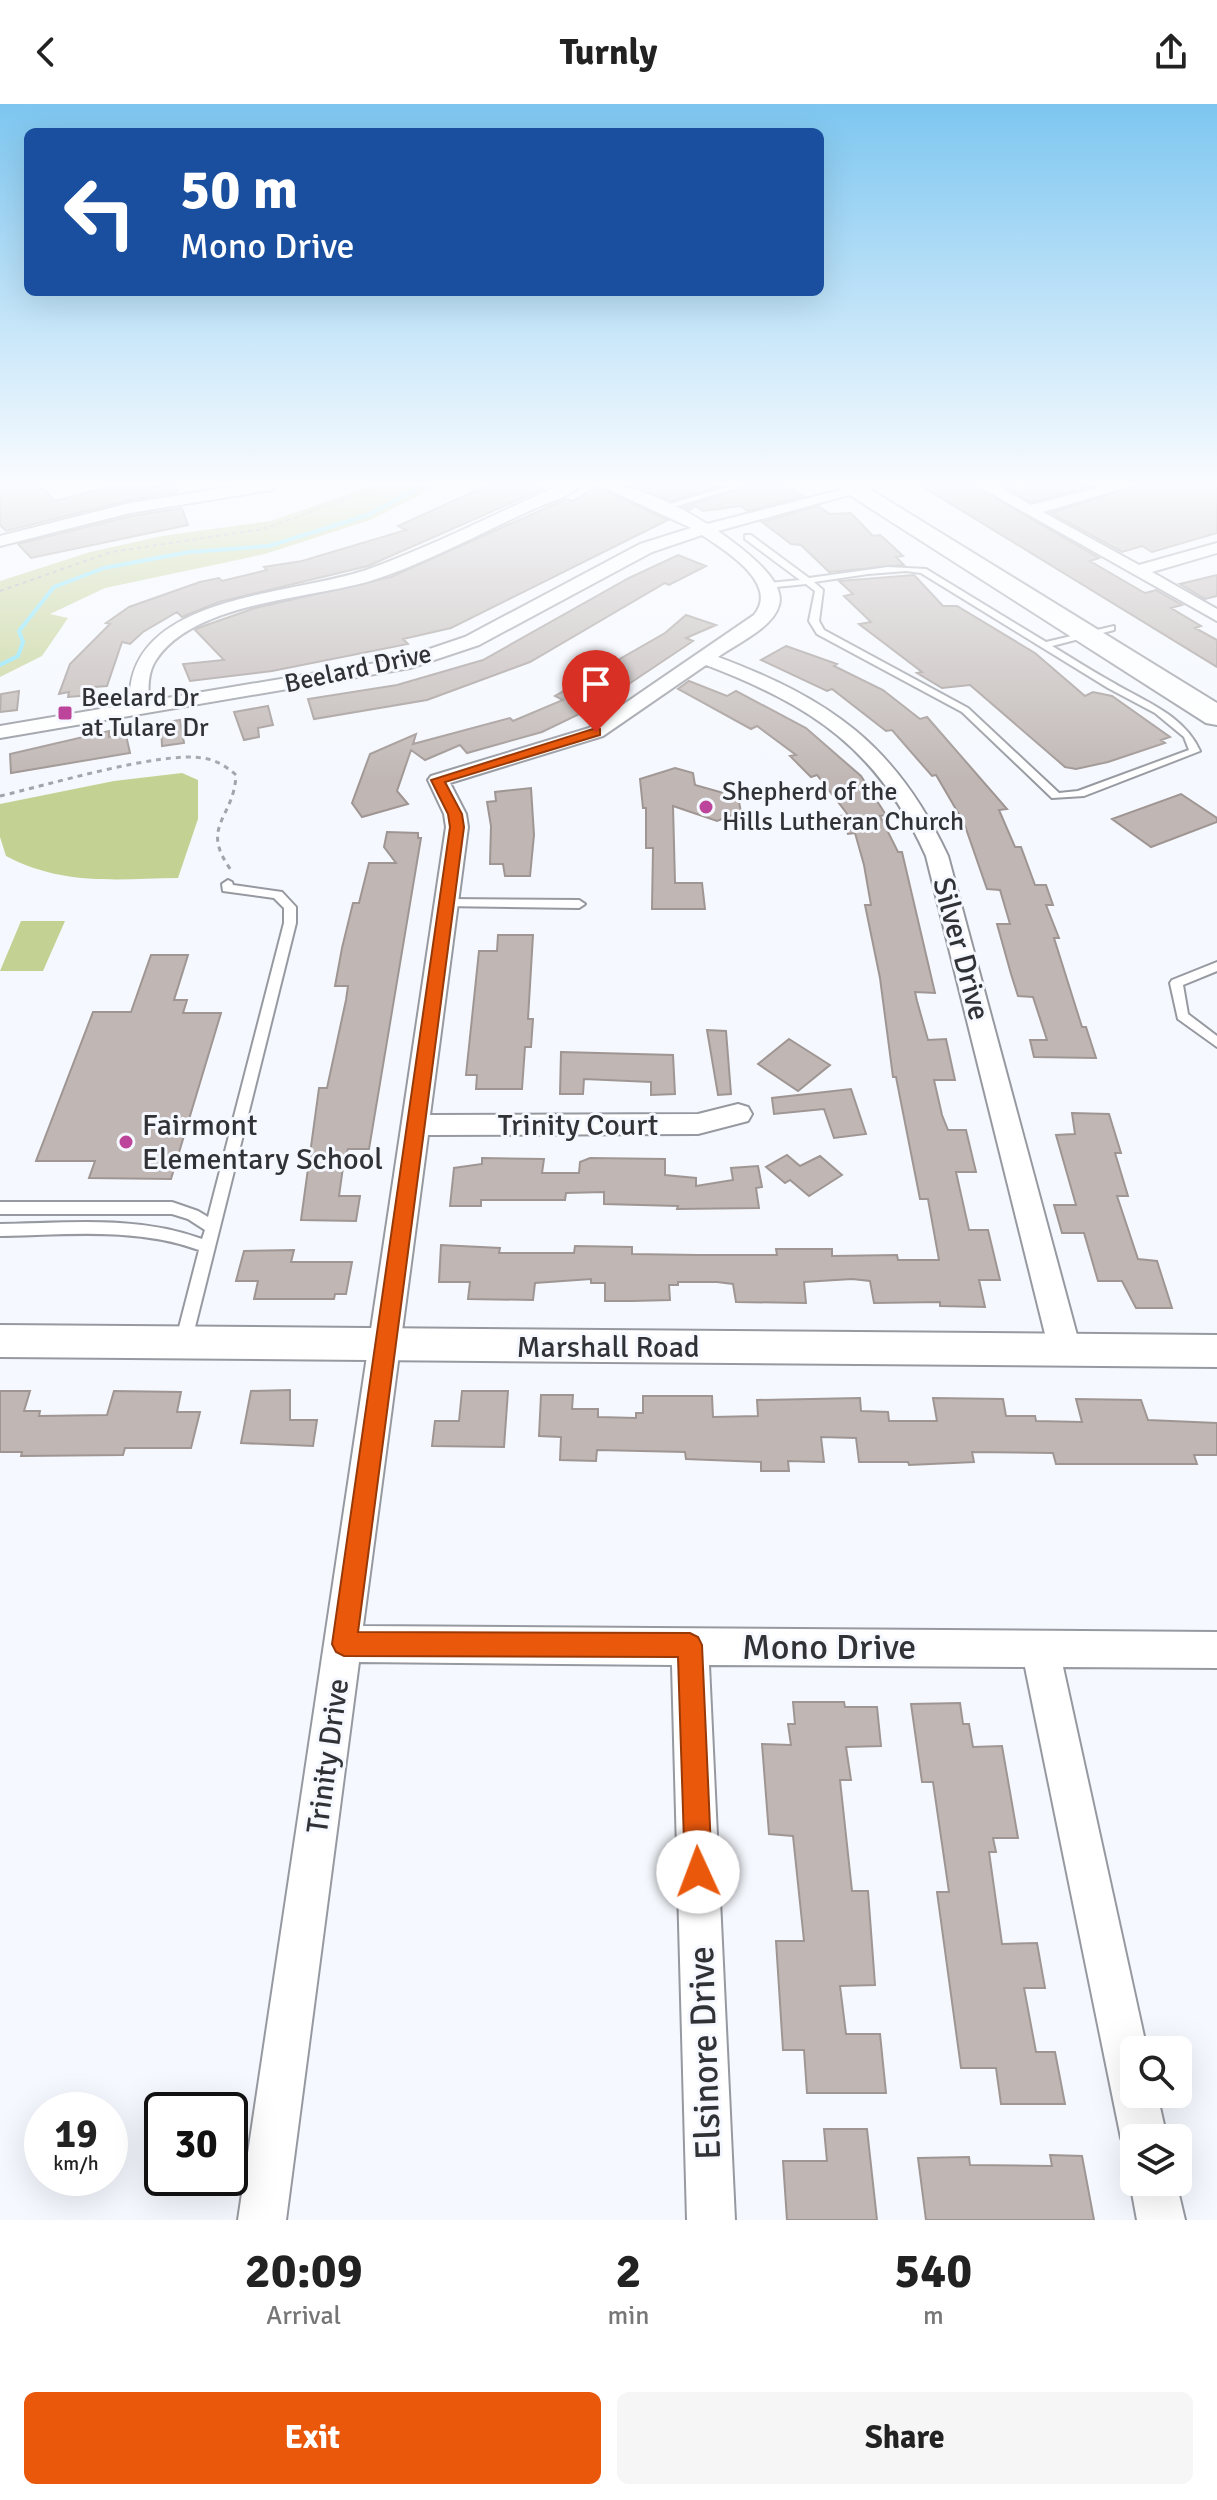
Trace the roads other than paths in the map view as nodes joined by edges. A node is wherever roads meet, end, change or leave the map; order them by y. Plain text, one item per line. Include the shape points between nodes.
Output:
1 (337, 584) edge
2 (579, 584) edge
3 (767, 584) edge
4 (800, 584) edge
5 (811, 584) edge
6 (944, 584) edge
7 (1023, 584) edge
8 (1160, 584) edge
9 (769, 586) junction
10 (1217, 616) edge
11 (1099, 631) junction
12 (1046, 645) junction
13 (1056, 651) junction
14 (704, 658) junction
15 (1182, 703) edge
16 (140, 709) junction
17 (1217, 716) edge
18 (0, 732) edge
19 (228, 884) road end
20 (446, 903) junction
21 (579, 904) dead end
22 (1217, 966) edge
23 (1217, 1043) edge
24 (738, 1114) dead end
25 (417, 1125) junction
26 (0, 1208) edge
27 (213, 1228) junction
28 (0, 1230) edge
29 (208, 1247) junction
30 (0, 1341) edge
31 (183, 1343) junction
32 (386, 1345) junction
33 (1065, 1350) junction
34 (1217, 1351) edge
35 (344, 1644) junction
36 (690, 1645) junction
37 (1040, 1649) junction
38 (1217, 1650) edge
39 (1122, 2036) edge
40 (1156, 2196) edge
41 (262, 2220) edge
42 (711, 2220) edge
43 (1161, 2220) edge

1 - 16 street via 192,622 156,648 143,665 137,680
2 - 16 street, Beelard Drive via 437,654 359,673
3 - 9 street
4 - 9 lane
5 - 15 lane via 819,590 814,621 820,632 965,710 1056,796 1080,794 1195,751
6 - 12 lane
7 - 11 main road
8 - 10 street
9 - 14 street, Trinity Drive via 771,605 760,619
11 - 12 lane
11 - 13 lane via 1085,642
11 - 15 main road
12 - 13 lane
13 - 15 lane
14 - 20 street, Trinity Drive via 596,732 438,780 457,827
14 - 33 street, Silver Drive via 778,688 843,727 895,778 924,822
15 - 17 main road
16 - 18 street, Beelard Drive
19 - 27 lane via 227,888 278,895 290,907 290,923
20 - 21 lane
20 - 25 street, Trinity Drive
22 - 23 lane via 1176,983 1182,1016
24 - 25 street, Trinity Court via 698,1124
25 - 32 street, Trinity Drive
26 - 27 lane via 172,1208
27 - 29 lane
28 - 29 lane via 153,1230 180,1234
29 - 31 lane
30 - 31 street, Marshall Road
31 - 32 street, Marshall Road
32 - 33 street, Marshall Road
32 - 35 street, Trinity Drive
33 - 34 street, Marshall Road
35 - 36 street, Mono Drive
35 - 41 street, Trinity Drive
36 - 37 street, Mono Drive
36 - 42 street, Elsinore Drive
37 - 38 street, Mono Drive
37 - 39 street
40 - 43 street

